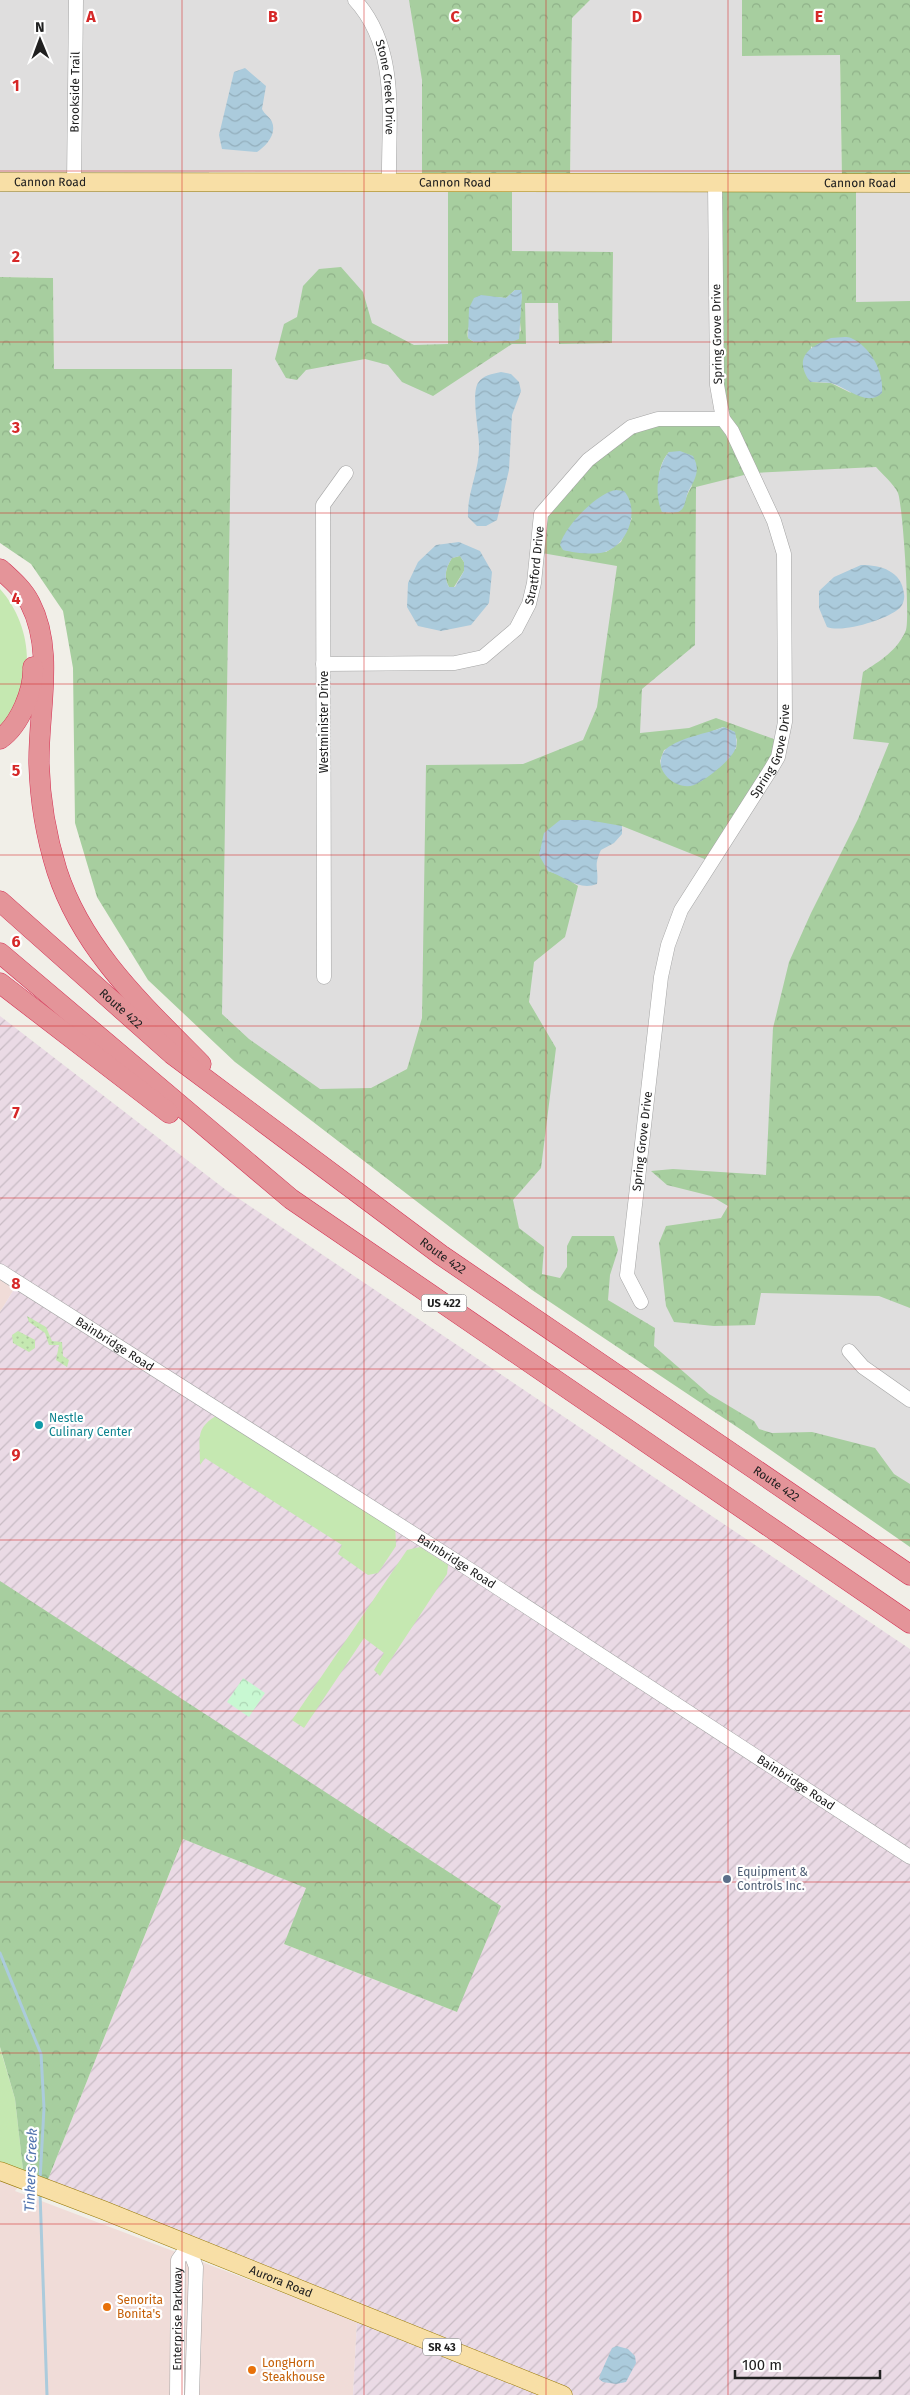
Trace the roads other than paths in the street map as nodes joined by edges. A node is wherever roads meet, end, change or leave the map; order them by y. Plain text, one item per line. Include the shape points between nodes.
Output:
1 (76, 0) edge
2 (355, 0) edge
3 (0, 182) edge
4 (74, 183) junction
5 (389, 183) junction
6 (715, 183) junction
7 (910, 183) edge
8 (723, 419) junction
9 (346, 473) dead end
10 (0, 569) edge
11 (0, 585) edge
12 (324, 664) junction
13 (0, 739) edge
14 (0, 902) edge
15 (0, 953) edge
16 (324, 977) dead end
17 (0, 983) edge
18 (291, 1198) junction
19 (372, 1204) junction
20 (0, 1271) edge
21 (642, 1302) dead end
22 (849, 1351) dead end
23 (910, 1400) edge
24 (910, 1575) edge
25 (910, 1623) edge
26 (910, 1857) edge
27 (0, 2171) edge
28 (188, 2246) junction
29 (177, 2395) edge
30 (192, 2395) edge
31 (563, 2395) edge

1 - 4 street, Brookside Trail
2 - 5 street, Stone Creek Drive via 374,28 386,61
3 - 4 main road, Cannon Road
4 - 5 main road, Cannon Road
5 - 6 main road, Cannon Road
6 - 7 main road, Cannon Road
6 - 8 street, Spring Grove Drive via 717,385
8 - 12 street, Stratford Drive via 658,419 631,427 588,460 541,514 534,583 529,604 516,629 483,656 455,663
8 - 21 street, Spring Grove Drive via 732,431 774,521 784,554 786,722 778,757 681,910 668,945 661,977 627,1275
9 - 12 street, Westminister Drive via 323,505
10 - 19 highway via 17,584 38,621 43,651 39,762 45,829 73,910 118,978 201,1064
11 - 13 highway via 12,595 32,636 33,674 22,711
12 - 16 street, Westminister Drive
14 - 19 highway, Route 422 / US 422 via 172,1054
15 - 18 highway, US 422
17 - 18 highway via 195,1134
18 - 25 highway, US 422
19 - 24 highway, Route 422 / US 422 via 441,1255
20 - 26 street, Bainbridge Road via 470,1569
22 - 23 street via 863,1367
27 - 28 main road, Aurora Road / SR 43
28 - 29 street, Enterprise Parkway via 178,2260
28 - 30 street, Enterprise Parkway via 196,2267
28 - 31 main road, Aurora Road / SR 43

